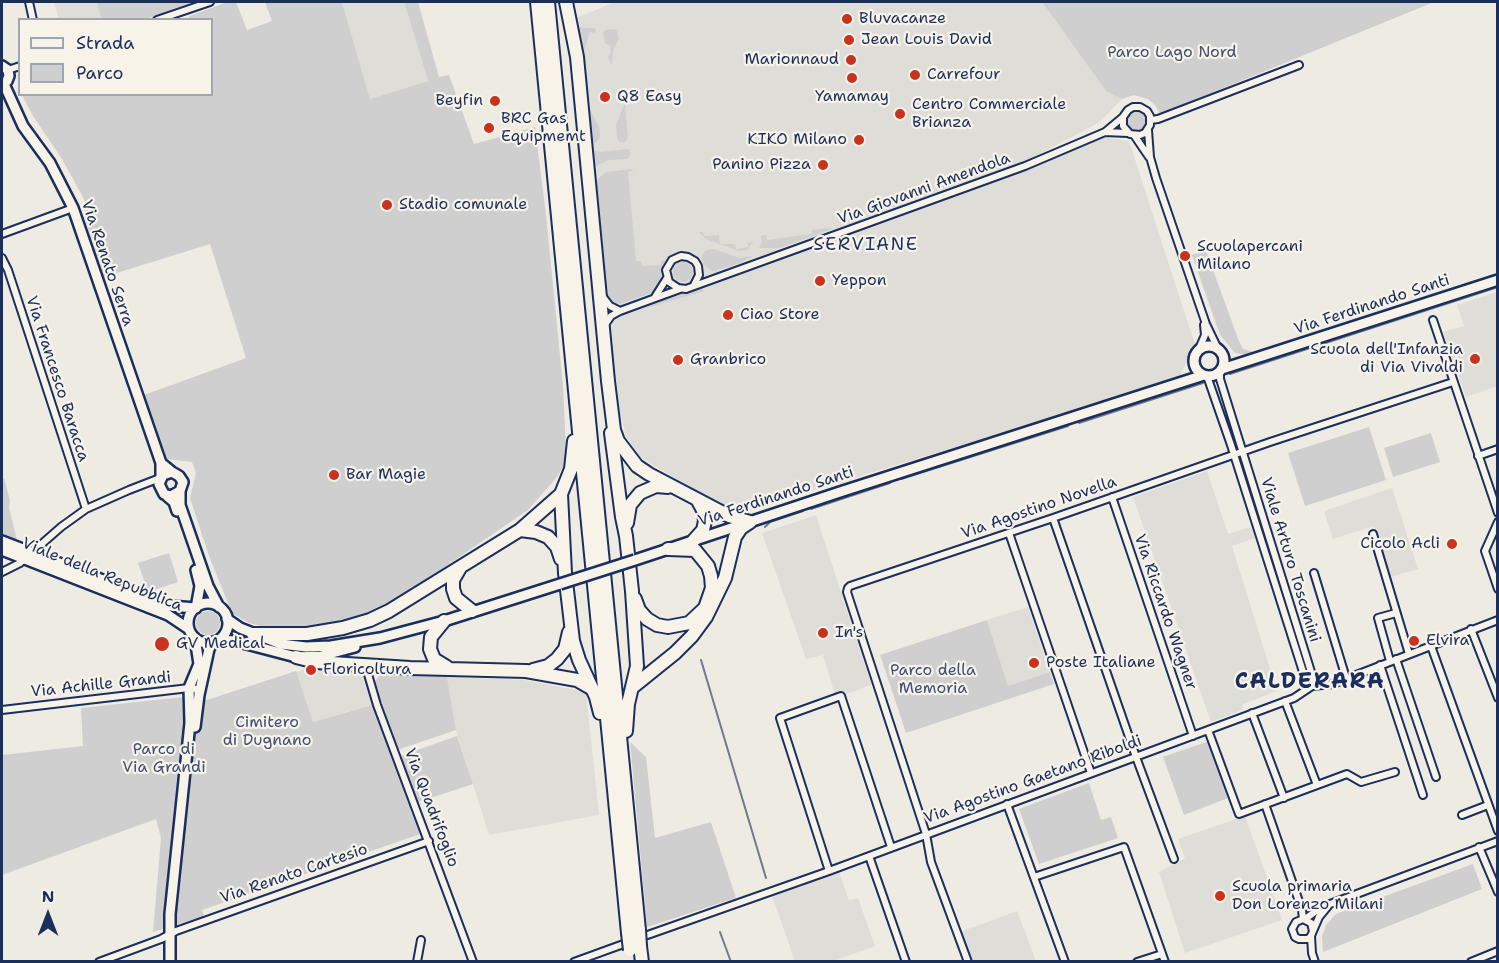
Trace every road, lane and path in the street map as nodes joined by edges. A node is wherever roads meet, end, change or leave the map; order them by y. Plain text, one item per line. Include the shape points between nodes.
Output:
1 (28, 2) edge
2 (210, 2) edge
3 (537, 2) edge
4 (548, 2) edge
5 (566, 2) edge
6 (32, 18) edge
7 (162, 18) edge
8 (1299, 65) dead end
9 (4, 68) edge
10 (3, 85) edge
11 (1123, 117) junction
12 (1151, 120) junction
13 (1148, 129) junction
14 (1105, 132) junction
15 (1131, 134) junction
16 (1150, 157) junction
17 (73, 208) junction
18 (2, 234) edge
19 (2, 258) edge
20 (699, 270) junction
21 (716, 277) junction
22 (667, 278) junction
23 (1497, 280) edge
24 (694, 285) junction
25 (598, 288) junction
26 (681, 289) junction
27 (654, 298) junction
28 (1202, 306) junction
29 (620, 310) junction
30 (1433, 320) dead end
31 (603, 332) junction
32 (1199, 349) junction
33 (1220, 351) junction
34 (1255, 358) junction
35 (1194, 364) junction
36 (1221, 370) junction
37 (1206, 376) junction
38 (608, 381) junction
39 (1181, 382) junction
40 (1453, 382) junction
41 (578, 423) junction
42 (1497, 449) edge
43 (1243, 452) junction
44 (1234, 455) junction
45 (1478, 456) junction
46 (160, 463) junction
47 (172, 472) junction
48 (160, 481) junction
49 (672, 487) junction
50 (180, 491) junction
51 (561, 494) junction
52 (167, 496) junction
53 (1112, 497) junction
54 (698, 501) junction
55 (86, 509) junction
56 (1497, 513) edge
57 (1053, 518) junction
58 (750, 522) junction
59 (1497, 522) edge
60 (520, 530) junction
61 (1009, 533) junction
62 (1372, 534) dead end
63 (626, 536) junction
64 (694, 540) junction
65 (2, 541) edge
66 (668, 549) junction
67 (2, 550) edge
68 (28, 556) junction
69 (460, 568) junction
70 (2, 572) edge
71 (1314, 573) dead end
72 (562, 578) junction
73 (1497, 590) edge
74 (632, 591) junction
75 (219, 607) junction
76 (196, 608) junction
77 (472, 611) junction
78 (1396, 613) junction
79 (227, 619) junction
80 (570, 619) junction
81 (1497, 620) edge
82 (444, 621) junction
83 (1471, 630) junction
84 (192, 633) junction
85 (253, 634) junction
86 (380, 638) junction
87 (216, 641) junction
88 (1431, 647) junction
89 (1409, 654) junction
90 (296, 657) junction
91 (1393, 660) junction
92 (365, 664) junction
93 (1380, 665) junction
94 (447, 667) junction
95 (526, 671) junction
96 (1346, 678) junction
97 (633, 686) junction
98 (1312, 686) junction
99 (189, 688) junction
100 (594, 692) junction
101 (199, 695) junction
102 (1497, 698) edge
103 (1286, 701) junction
104 (2, 710) edge
105 (1252, 713) junction
106 (1208, 730) junction
107 (1193, 736) junction
108 (610, 754) junction
109 (1136, 757) junction
110 (1395, 772) dead end
111 (1091, 773) junction
112 (1436, 777) dead end
113 (1317, 785) junction
114 (1423, 795) dead end
115 (1284, 798) junction
116 (626, 801) junction
117 (1007, 804) junction
118 (1265, 804) junction
119 (1488, 805) junction
120 (1462, 815) dead end
121 (1497, 831) edge
122 (926, 834) junction
123 (429, 841) junction
124 (1497, 841) edge
125 (891, 847) junction
126 (1479, 847) junction
127 (869, 856) junction
128 (1174, 859) dead end
129 (829, 871) junction
130 (1034, 877) junction
131 (1497, 892) edge
132 (1330, 904) junction
133 (1304, 919) junction
134 (633, 932) junction
135 (1312, 934) junction
136 (170, 935) junction
137 (1299, 939) junction
138 (421, 940) dead end
139 (1497, 951) edge
140 (634, 952) edge
141 (1312, 953) junction
142 (1162, 954) junction
143 (99, 962) edge
144 (168, 962) edge
145 (417, 962) edge
146 (473, 962) edge
147 (574, 962) edge
148 (642, 962) edge
149 (906, 962) edge
150 (968, 962) edge
151 (1065, 962) edge
152 (1137, 962) edge
153 (1165, 962) edge
154 (1315, 962) edge
155 (1471, 962) edge

1 - 6 street
2 - 7 street
3 - 41 highway
4 - 116 highway
5 - 25 highway via 577,57
8 - 12 street
9 - 10 main road via 9,78
10 - 17 main road, Via Renato Serra
11 - 12 street via 1133,107 1140,107
11 - 14 street, Via Giovanni Amendola
11 - 15 street via 1123,126
12 - 13 street
13 - 15 street via 1140,135
13 - 16 street
14 - 15 street, Via Giovanni Amendola
14 - 21 street, Via Giovanni Amendola via 1015,170
15 - 16 street
16 - 28 street
17 - 18 street
17 - 46 main road, Via Renato Serra
19 - 55 street, Via Francesco Baracca
20 - 21 street
20 - 22 street via 692,259 677,257 669,264
20 - 24 street
21 - 24 street, Via Giovanni Amendola
22 - 26 street
22 - 27 street
23 - 34 main road, Via Ferdinando Santi
24 - 26 street
25 - 29 street via 610,306
25 - 31 highway
26 - 27 street
27 - 29 street
28 - 32 street via 1205,335
28 - 33 street
29 - 31 street via 610,316
30 - 40 street
31 - 38 highway
32 - 33 main road via 1211,346
32 - 35 main road
33 - 34 main road, Via Ferdinando Santi via 1239,360
33 - 36 main road via 1224,362
34 - 36 main road, Via Ferdinando Santi
35 - 37 main road
35 - 39 main road
36 - 37 main road
36 - 43 street, Viale Arturo Toscanini via 1220,378
37 - 39 main road, Via Ferdinando Santi
37 - 44 street, Viale Arturo Toscanini
38 - 49 highway via 618,441 637,466
38 - 63 highway
39 - 58 main road, Via Ferdinando Santi
40 - 43 street, Via Agostino Novella
40 - 45 street
41 - 51 highway via 571,469
41 - 108 highway
42 - 45 street
43 - 44 street, Via Agostino Novella
43 - 98 street, Viale Arturo Toscanini via 1312,675
44 - 53 street, Via Agostino Novella
44 - 98 street, Viale Arturo Toscanini via 1304,675
45 - 56 street
46 - 47 main road
46 - 48 main road, Via Renato Serra
47 - 48 main road
47 - 50 main road via 181,479
48 - 52 main road
48 - 55 street
49 - 54 highway
49 - 63 highway via 649,488 635,498 628,512
50 - 52 main road
50 - 75 main road via 180,505
51 - 60 highway
51 - 72 highway
52 - 76 main road via 175,506 199,576
53 - 57 street, Via Agostino Novella
53 - 107 street, Via Riccardo Wagner
54 - 58 highway
54 - 64 highway via 705,521
55 - 68 street
57 - 61 street, Via Agostino Novella
57 - 109 street
58 - 64 main road, Via Ferdinando Santi
58 - 97 highway via 735,537 725,579 702,622 675,653
59 - 73 street via 1485,551
60 - 69 highway
60 - 72 highway via 548,537 557,547
61 - 111 street
61 - 122 street, Via Agostino Novella via 850,586 847,592
62 - 78 street
63 - 74 highway
64 - 66 main road, Via Ferdinando Santi
65 - 68 main road, Viale della Repubblica
66 - 72 main road, Via Ferdinando Santi, bridge
66 - 74 highway via 695,550 708,566 712,588 705,608 680,626 657,625 639,610
67 - 68 main road, Viale della Repubblica
68 - 70 street
68 - 76 main road, Viale della Repubblica via 170,606
68 - 84 main road, Viale della Repubblica via 168,615
69 - 77 highway via 453,580 453,590 456,598
69 - 85 highway via 389,611 357,624 307,633
71 - 96 street
72 - 77 main road, Via Ferdinando Santi
72 - 80 highway
74 - 97 highway via 637,666
75 - 76 main road via 206,603
75 - 79 main road
76 - 84 main road via 189,619
77 - 82 main road, Via Ferdinando Santi
78 - 89 street
78 - 91 street via 1378,618
79 - 85 main road
79 - 87 main road via 226,630
80 - 95 highway via 562,655 548,666
80 - 100 highway via 579,660
81 - 83 street, Via Agostino Gaetano Riboldi
82 - 86 main road, Via Ferdinando Santi
82 - 94 highway via 431,637 430,649 434,659
83 - 88 street, Via Agostino Gaetano Riboldi
83 - 102 street
84 - 87 main road via 204,642
84 - 99 main road via 199,664
85 - 86 main road via 281,644 306,647
86 - 90 main road via 330,654
87 - 90 main road via 235,641
87 - 101 main road via 209,649
88 - 89 street, Via Agostino Gaetano Riboldi
88 - 119 street
89 - 91 street, Via Agostino Gaetano Riboldi
90 - 92 highway
91 - 93 street, Via Agostino Gaetano Riboldi
91 - 112 street
92 - 94 highway
92 - 123 street, Via Quadrifoglio via 376,705
93 - 96 street, Via Agostino Gaetano Riboldi
93 - 114 street
94 - 95 highway
95 - 100 highway via 578,680
96 - 98 street, Via Agostino Gaetano Riboldi
97 - 116 highway via 626,722
98 - 103 street, Via Agostino Gaetano Riboldi
99 - 101 street, Via Achille Grandi via 196,689
99 - 104 street, Via Achille Grandi
99 - 136 main road via 190,723
100 - 108 highway via 604,744
101 - 136 main road
103 - 105 street, Via Agostino Gaetano Riboldi
103 - 113 street
105 - 106 street, Via Agostino Gaetano Riboldi
105 - 115 street
106 - 107 street, Via Agostino Gaetano Riboldi
106 - 118 street via 1239,814
107 - 109 street, Via Agostino Gaetano Riboldi
108 - 134 highway
109 - 111 street, Via Agostino Gaetano Riboldi
109 - 128 street
110 - 113 street via 1361,782 1347,774
111 - 117 street, Via Agostino Gaetano Riboldi
113 - 115 street
115 - 118 street
116 - 134 highway
117 - 122 street, Via Agostino Gaetano Riboldi
117 - 130 street
118 - 133 street
119 - 120 street
119 - 121 street
122 - 125 street, Via Agostino Gaetano Riboldi
122 - 150 street via 931,862
123 - 136 street, Via Renato Cartesio
123 - 146 street, Via Quadrifoglio
124 - 126 street
125 - 127 street, Via Agostino Gaetano Riboldi
125 - 129 street via 841,696 780,718
126 - 131 street
126 - 132 street
127 - 129 street, Via Agostino Gaetano Riboldi
127 - 149 street
129 - 147 street, Via Agostino Gaetano Riboldi
130 - 142 street via 1124,847
130 - 151 street
132 - 133 street
132 - 135 street
133 - 135 street via 1311,922
133 - 137 street via 1292,929
134 - 140 highway, bridge
135 - 137 street
135 - 141 street
136 - 143 street, Via Renato Cartesio
136 - 144 main road
137 - 141 street
138 - 145 street
139 - 155 street
140 - 148 highway
141 - 154 street
142 - 152 street
142 - 153 street

